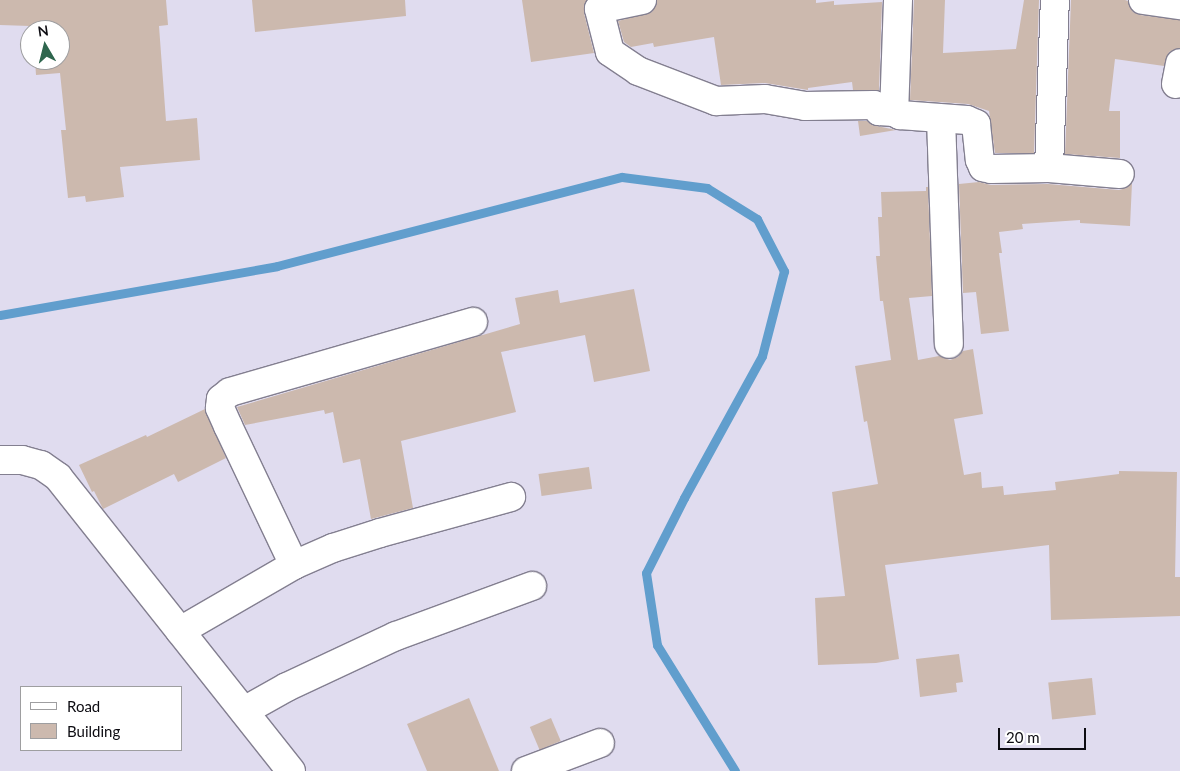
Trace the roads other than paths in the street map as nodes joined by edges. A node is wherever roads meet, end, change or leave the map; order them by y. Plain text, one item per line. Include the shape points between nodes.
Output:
1 (645, 0) edge
2 (898, 0) edge
3 (1055, 0) edge
4 (1143, 0) edge
5 (1180, 5) edge
6 (894, 112) junction
7 (941, 119) junction
8 (1049, 168) junction
9 (1120, 174) dead end
10 (473, 322) dead end
11 (949, 344) dead end
12 (0, 460) edge
13 (510, 497) dead end
14 (294, 565) junction
15 (532, 586) dead end
16 (180, 631) junction
17 (244, 711) junction
18 (600, 743) dead end
19 (292, 771) edge
20 (526, 771) edge

1 - 6 street via 599,8 610,52 638,71 716,100 765,99 805,106 874,105 879,111
2 - 6 street
3 - 8 street
4 - 5 street
6 - 7 street
7 - 8 street via 967,120 976,124 983,167
7 - 11 street
8 - 9 street
10 - 14 street via 230,392 220,399 220,408 228,426
12 - 16 street via 22,460 41,465 58,478
13 - 14 street via 380,533
14 - 16 street
15 - 17 street via 396,636
16 - 17 street
17 - 19 street
18 - 20 street

